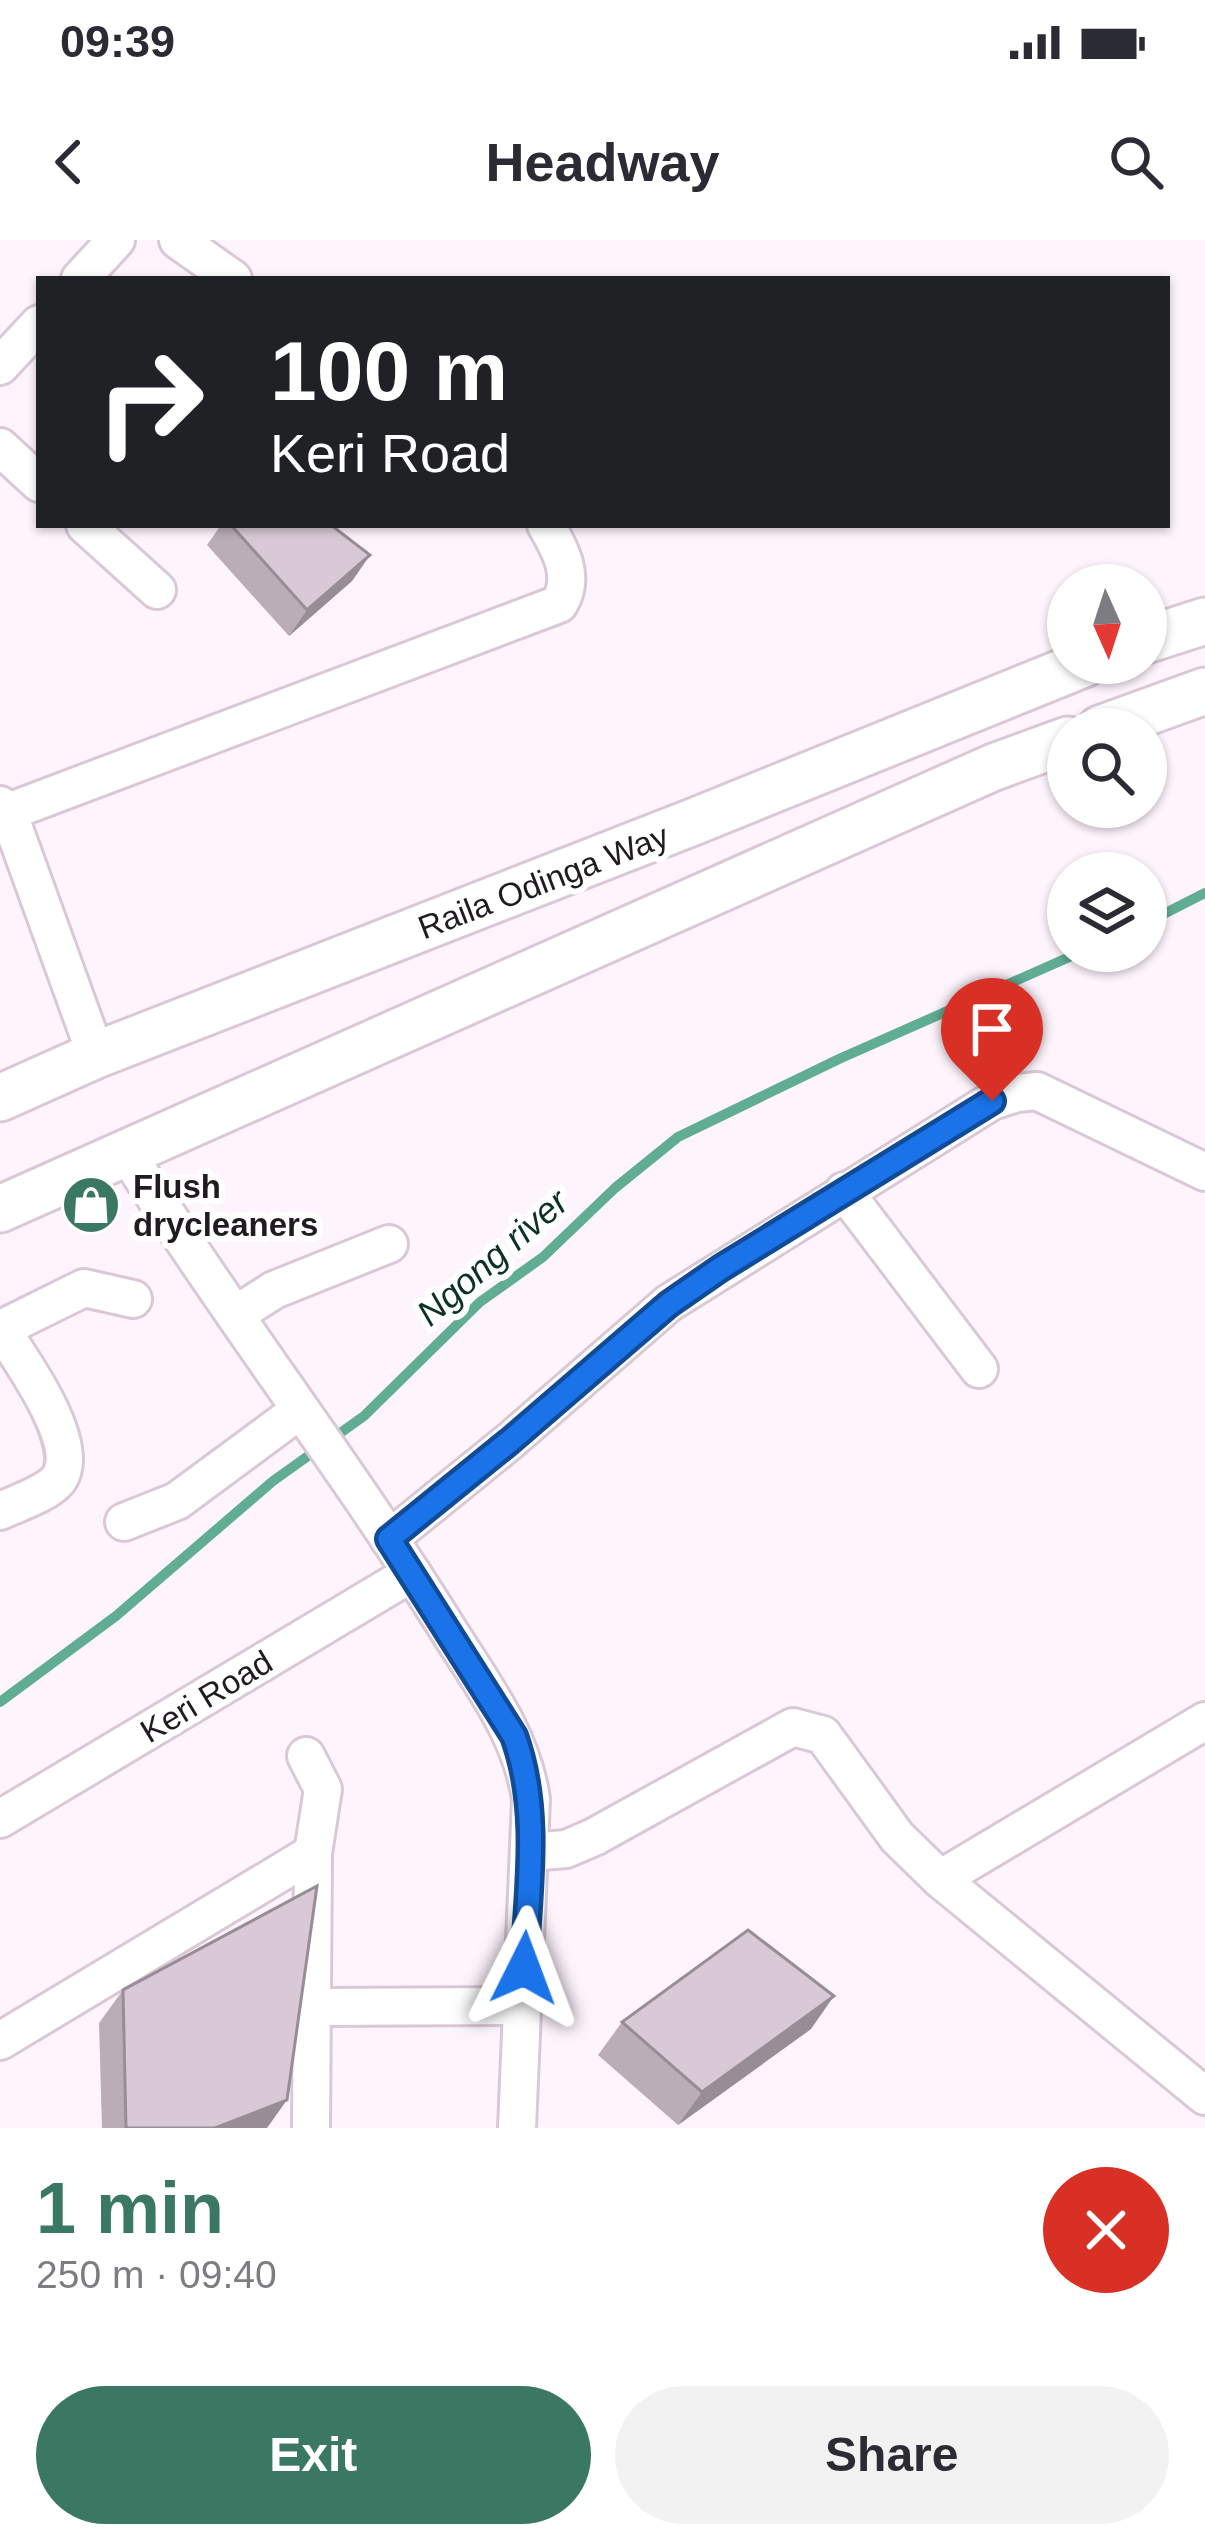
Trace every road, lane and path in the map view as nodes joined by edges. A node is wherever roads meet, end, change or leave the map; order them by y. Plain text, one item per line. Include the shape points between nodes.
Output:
1 (116, 240) edge
2 (178, 240) edge
3 (83, 276) edge
4 (228, 276) edge
5 (36, 327) edge
6 (0, 366) edge
7 (0, 447) edge
8 (36, 480) edge
9 (89, 528) edge
10 (547, 528) edge
11 (157, 590) dead end
12 (1205, 621) edge
13 (1167, 633) edge
14 (1047, 678) edge
15 (1205, 691) edge
16 (1158, 708) edge
17 (1047, 748) edge
18 (4, 808) edge
19 (693, 822) junction
20 (725, 887) junction
21 (96, 1055) junction
22 (4, 1090) edge
23 (128, 1155) junction
24 (1205, 1172) edge
25 (844, 1191) junction
26 (0, 1209) edge
27 (389, 1244) dead end
28 (133, 1299) dead end
29 (235, 1315) junction
30 (0, 1329) edge
31 (979, 1369) dead end
32 (300, 1411) junction
33 (0, 1511) edge
34 (124, 1522) dead end
35 (389, 1539) junction
36 (412, 1573) junction
37 (1202, 1728) edge
38 (305, 1756) dead end
39 (0, 1819) edge
40 (530, 1852) junction
41 (313, 1853) junction
42 (940, 1880) junction
43 (521, 2006) junction
44 (313, 2007) junction
45 (0, 2041) edge
46 (1205, 2096) edge
47 (311, 2128) edge
48 (517, 2128) edge

1 - 3 street
2 - 4 street
5 - 6 street
7 - 8 street
9 - 11 street
10 - 18 street via 567,573 559,604
12 - 13 main road
14 - 19 main road, Raila Odinga Way
15 - 16 main road
17 - 20 main road
18 - 21 street
19 - 20 main road
19 - 21 main road, Raila Odinga Way
20 - 23 main road
21 - 22 main road, Raila Odinga Way
23 - 26 main road
23 - 29 street
24 - 25 street via 1037,1091 992,1101
25 - 31 street
25 - 35 street via 669,1304
27 - 29 street via 274,1290
28 - 30 street via 84,1288
29 - 32 street
30 - 33 street via 49,1408 65,1466 56,1484
32 - 34 street via 177,1501
32 - 35 street
35 - 36 street
36 - 39 street, Keri Road
36 - 40 street via 514,1736 531,1799
37 - 42 street
38 - 41 street via 322,1789
40 - 42 street via 566,1850 594,1837 793,1726 823,1735 897,1837
40 - 43 street
41 - 44 street
41 - 45 street
42 - 46 street
43 - 44 street
43 - 48 street
44 - 47 street

